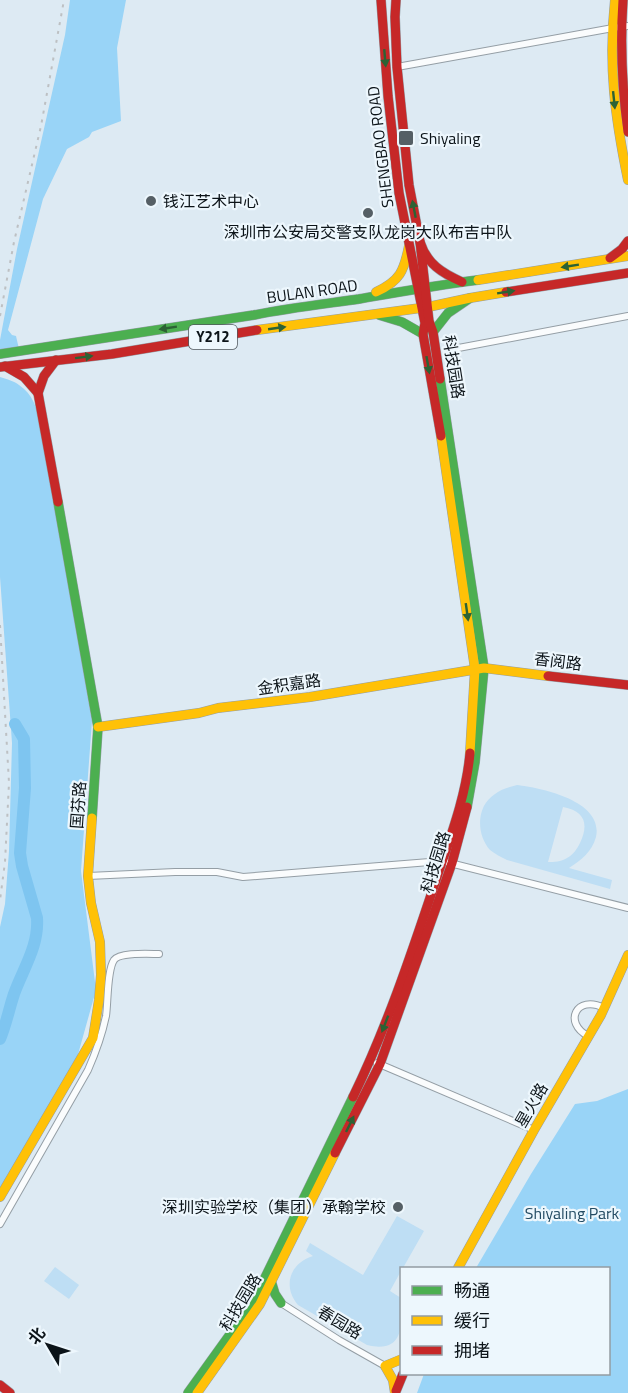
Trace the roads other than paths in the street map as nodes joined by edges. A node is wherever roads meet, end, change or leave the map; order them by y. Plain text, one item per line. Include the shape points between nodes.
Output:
1 (381, 0) edge
2 (396, 0) edge
3 (615, 0) edge
4 (623, 0) edge
5 (621, 27) edge
6 (397, 67) junction
7 (628, 132) edge
8 (628, 180) edge
9 (628, 241) edge
10 (420, 242) junction
11 (409, 246) junction
12 (628, 256) edge
13 (607, 260) junction
14 (628, 273) edge
15 (462, 282) junction
16 (421, 289) junction
17 (381, 296) junction
18 (470, 298) junction
19 (358, 299) junction
20 (425, 308) junction
21 (378, 313) junction
22 (628, 316) edge
23 (433, 332) junction
24 (423, 334) junction
25 (453, 349) dead end
26 (2, 354) edge
27 (56, 360) junction
28 (2, 367) edge
29 (38, 393) junction
30 (479, 669) junction
31 (628, 684) edge
32 (98, 727) junction
33 (447, 862) junction
34 (88, 876) junction
35 (628, 908) edge
36 (159, 954) dead end
37 (628, 955) edge
38 (604, 1008) junction
39 (588, 1036) junction
40 (375, 1062) junction
41 (534, 1130) junction
42 (0, 1197) edge
43 (0, 1224) edge
44 (459, 1267) edge
45 (271, 1281) junction
46 (281, 1303) junction
47 (259, 1305) junction
48 (400, 1360) edge
49 (385, 1366) junction
50 (403, 1375) edge
51 (0, 1385) edge
52 (10, 1393) edge
53 (188, 1393) edge
54 (196, 1393) edge
55 (395, 1393) edge

1 -> 11 main road, SHENGBAO ROAD via 399,193
2 - 6 main road, SHENGBAO ROAD
3 - 5 main road
4 - 5 main road
5 - 6 street
5 - 7 main road via 621,79
5 -> 8 main road via 612,62 615,107
10 -> 6 main road, SHENGBAO ROAD via 409,185
9 - 13 main road
10 - 15 main road via 432,266
10 - 16 main road, SHENGBAO ROAD
11 - 16 main road, SHENGBAO ROAD
11 - 19 main road via 398,279
12 - 13 main road, BULAN ROAD / Y212
13 -> 15 main road, BULAN ROAD / Y212
18 -> 14 main road, BULAN ROAD / Y212
15 - 16 main road, BULAN ROAD / Y212
16 - 17 main road, BULAN ROAD / Y212
16 - 20 main road, 科技园路
17 - 19 main road, BULAN ROAD / Y212
17 - 21 main road
18 - 20 main road, BULAN ROAD / Y212
18 - 23 main road via 448,313
19 -> 26 main road, BULAN ROAD / Y212
20 - 21 main road, BULAN ROAD / Y212
20 - 23 main road, 科技园路
20 - 24 main road, 科技园路
21 - 24 main road
27 -> 21 main road, BULAN ROAD / Y212
22 - 25 street
23 - 30 main road, 科技园路
24 -> 30 main road, 科技园路
27 - 28 main road, BULAN ROAD / Y212
27 - 29 main road via 46,372
28 - 29 main road via 24,376
29 - 32 main road, 国芬路
30 - 31 main road, 香阅路
30 - 32 main road, 金积嘉路
30 - 33 main road, 科技园路 via 468,771
32 - 34 main road, 国芬路
33 - 34 street via 243,878 217,872
33 - 35 street
33 - 40 main road, 科技园路
34 - 42 main road, 国芬路 via 100,942 101,975 93,1038
36 - 43 street via 121,955 114,960 99,1046
37 - 38 main road, 星火路
38 - 39 main road, 星火路
38 - 39 street via 589,1003 577,1011 576,1026
39 - 41 main road, 星火路
40 - 41 street
45 -> 40 main road, 科技园路
40 - 53 main road, 科技园路 via 259,1290
41 - 44 main road, 星火路
45 - 46 main road
45 - 47 main road, 科技园路
46 - 47 main road
46 - 49 street, 春园路
47 - 54 main road, 科技园路
48 - 49 main road
49 - 55 main road
50 - 55 main road
51 - 52 main road

